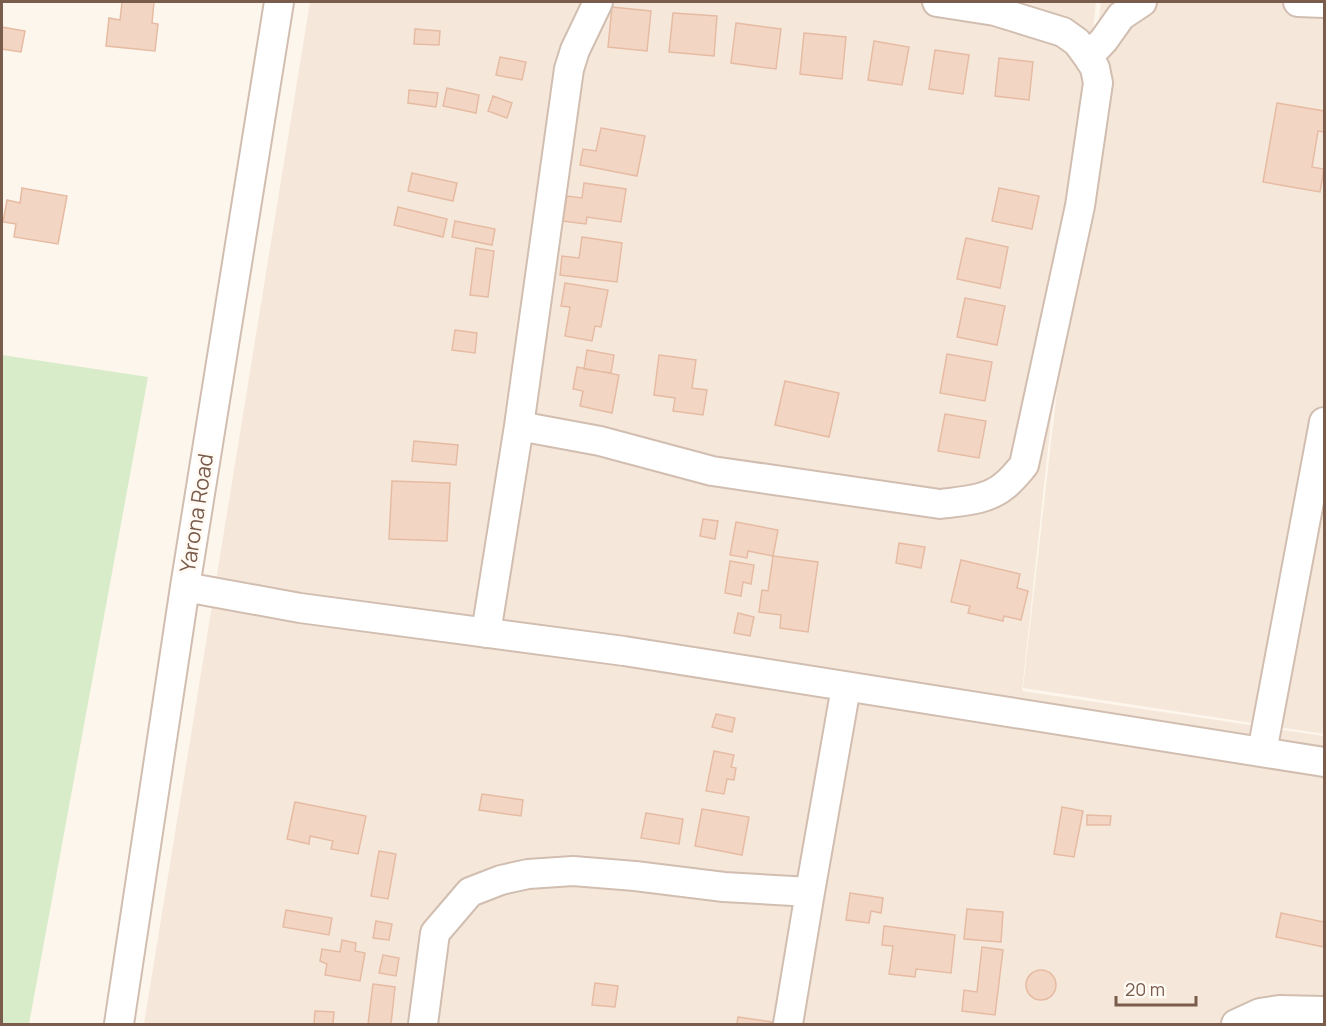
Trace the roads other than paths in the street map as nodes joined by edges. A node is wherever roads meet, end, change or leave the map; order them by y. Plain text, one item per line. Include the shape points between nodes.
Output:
1 (279, 2) edge
2 (598, 2) edge
3 (937, 2) edge
4 (1142, 2) edge
5 (1298, 2) edge
6 (1324, 3) edge
7 (1088, 57) junction
8 (1324, 422) edge
9 (519, 426) junction
10 (185, 587) junction
11 (486, 633) junction
12 (846, 687) junction
13 (1262, 752) junction
14 (1324, 762) edge
15 (810, 892) junction
16 (1324, 1011) edge
17 (119, 1024) edge
18 (423, 1024) edge
19 (788, 1024) edge
20 (1236, 1024) edge

1 - 10 street, Yarona Road
2 - 9 street via 569,69
3 - 7 street via 995,10 1063,32
4 - 7 street via 1121,16
5 - 6 street
7 - 9 street via 1098,83 1080,206 1024,465 1004,487 987,496 940,504 712,471 600,441
8 - 13 street
9 - 11 street
10 - 11 street via 300,608
10 - 17 street, Yarona Road
11 - 12 street
12 - 13 street
12 - 15 street
13 - 14 street
15 - 18 street via 573,871 501,880 470,892 435,933
15 - 19 street
16 - 20 street via 1279,1010 1260,1013

